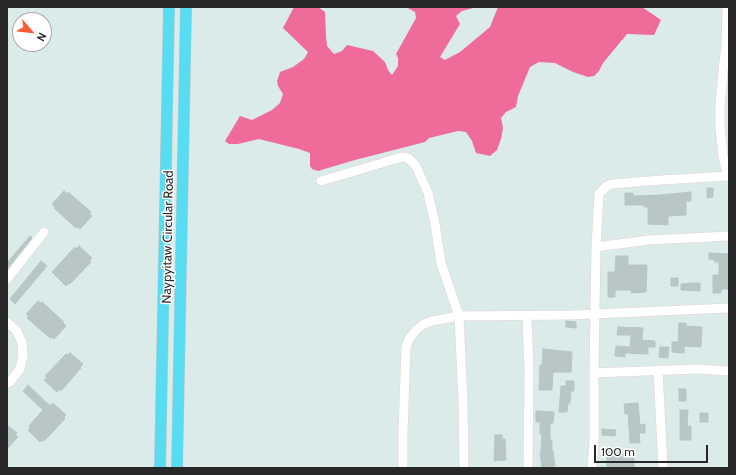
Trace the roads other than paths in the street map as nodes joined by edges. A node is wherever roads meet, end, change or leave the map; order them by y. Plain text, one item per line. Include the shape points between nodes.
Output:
1 (169, 7) edge
2 (186, 7) edge
3 (727, 7) edge
4 (727, 47) edge
5 (724, 106) edge
6 (728, 176) edge
7 (321, 181) dead end
8 (44, 232) dead end
9 (729, 236) edge
10 (596, 247) junction
11 (7, 279) edge
12 (729, 308) edge
13 (595, 314) junction
14 (459, 316) junction
15 (527, 316) junction
16 (7, 322) edge
17 (658, 370) junction
18 (729, 371) edge
19 (594, 373) junction
20 (7, 383) edge
21 (160, 468) edge
22 (177, 468) edge
23 (403, 468) edge
24 (464, 468) edge
25 (528, 468) edge
26 (592, 468) edge
27 (663, 468) edge

1 - 21 main road
2 - 22 main road, Naypyitaw Circular Road
3 - 4 street
4 - 5 street
5 - 6 street via 721,143
6 - 10 street via 607,186 599,194
7 - 14 street via 402,157 412,161 428,193 441,263
8 - 11 street
9 - 10 street via 649,240
10 - 13 street
12 - 13 street
13 - 15 street
13 - 19 street
14 - 15 street
14 - 23 street via 424,324 416,330 406,347
14 - 24 street
15 - 25 street
16 - 20 street via 16,330 22,342 23,356 20,368
17 - 18 street
17 - 19 street
17 - 27 street
19 - 26 street

